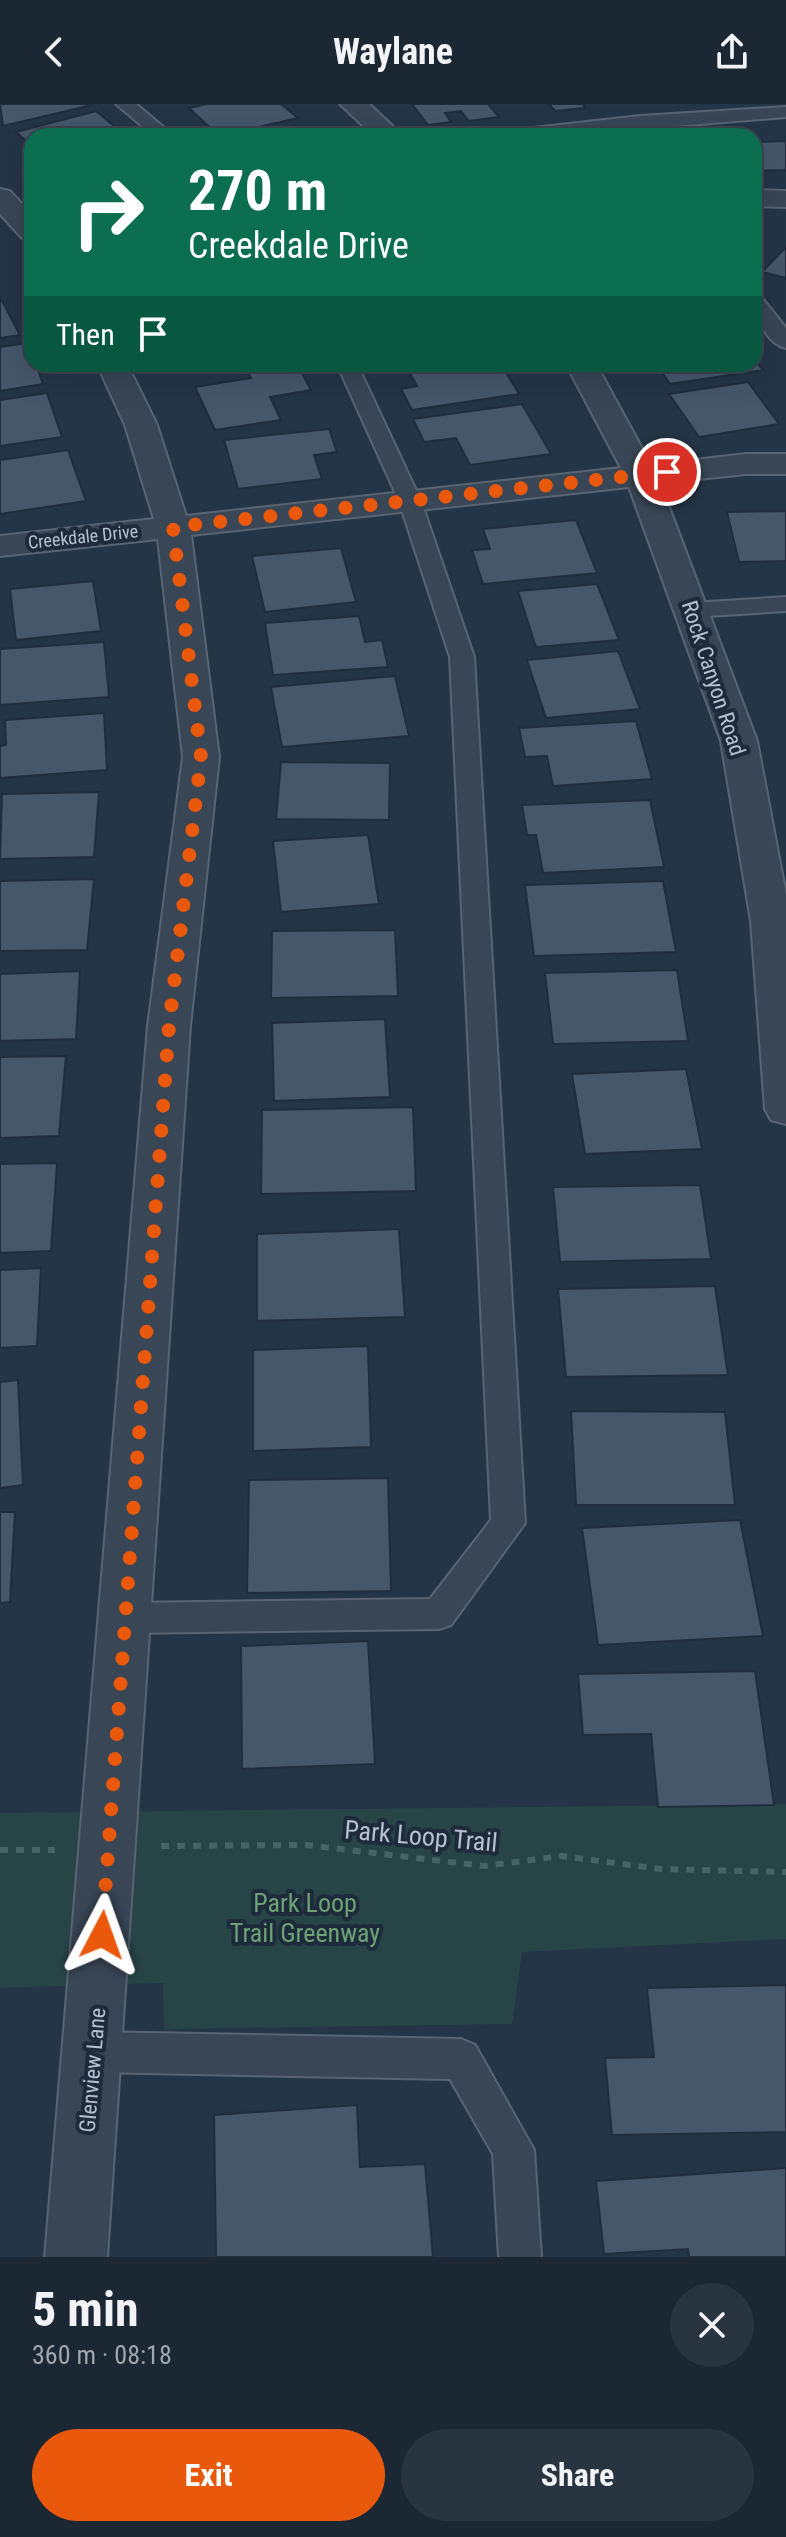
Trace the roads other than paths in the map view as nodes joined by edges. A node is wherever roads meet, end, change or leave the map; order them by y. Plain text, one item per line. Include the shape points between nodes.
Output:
1 (125, 104) edge
2 (353, 104) edge
3 (786, 112) edge
4 (155, 128) edge
5 (381, 128) edge
6 (577, 128) edge
7 (0, 197) edge
8 (762, 198) edge
9 (786, 199) edge
10 (24, 223) edge
11 (762, 311) edge
12 (786, 342) edge
13 (116, 372) edge
14 (351, 372) edge
15 (585, 372) edge
16 (786, 464) edge
17 (641, 475) junction
18 (410, 501) junction
19 (173, 527) junction
20 (0, 546) edge
21 (786, 604) edge
22 (692, 610) junction
23 (786, 1109) edge
24 (127, 1618) junction
25 (94, 2052) junction
26 (76, 2257) edge
27 (520, 2257) edge

1 - 4 lane
2 - 5 street
3 - 6 lane
7 - 10 street
8 - 9 street
11 - 12 lane
13 - 19 street, Glenview Lane via 141,425
14 - 18 lane
15 - 17 street, Rock Canyon Road
16 - 17 street, Creekdale Drive
17 - 18 street, Creekdale Drive
17 - 22 street, Rock Canyon Road
18 - 19 street, Creekdale Drive
18 - 24 lane via 462,657 508,1523 439,1614
19 - 20 street, Creekdale Drive
19 - 24 street, Glenview Lane via 201,757 169,1026
21 - 22 lane
22 - 23 street, Rock Canyon Road via 739,741 771,921
24 - 25 street, Glenview Lane
25 - 26 street, Glenview Lane
25 - 27 lane via 461,2059 513,2150

